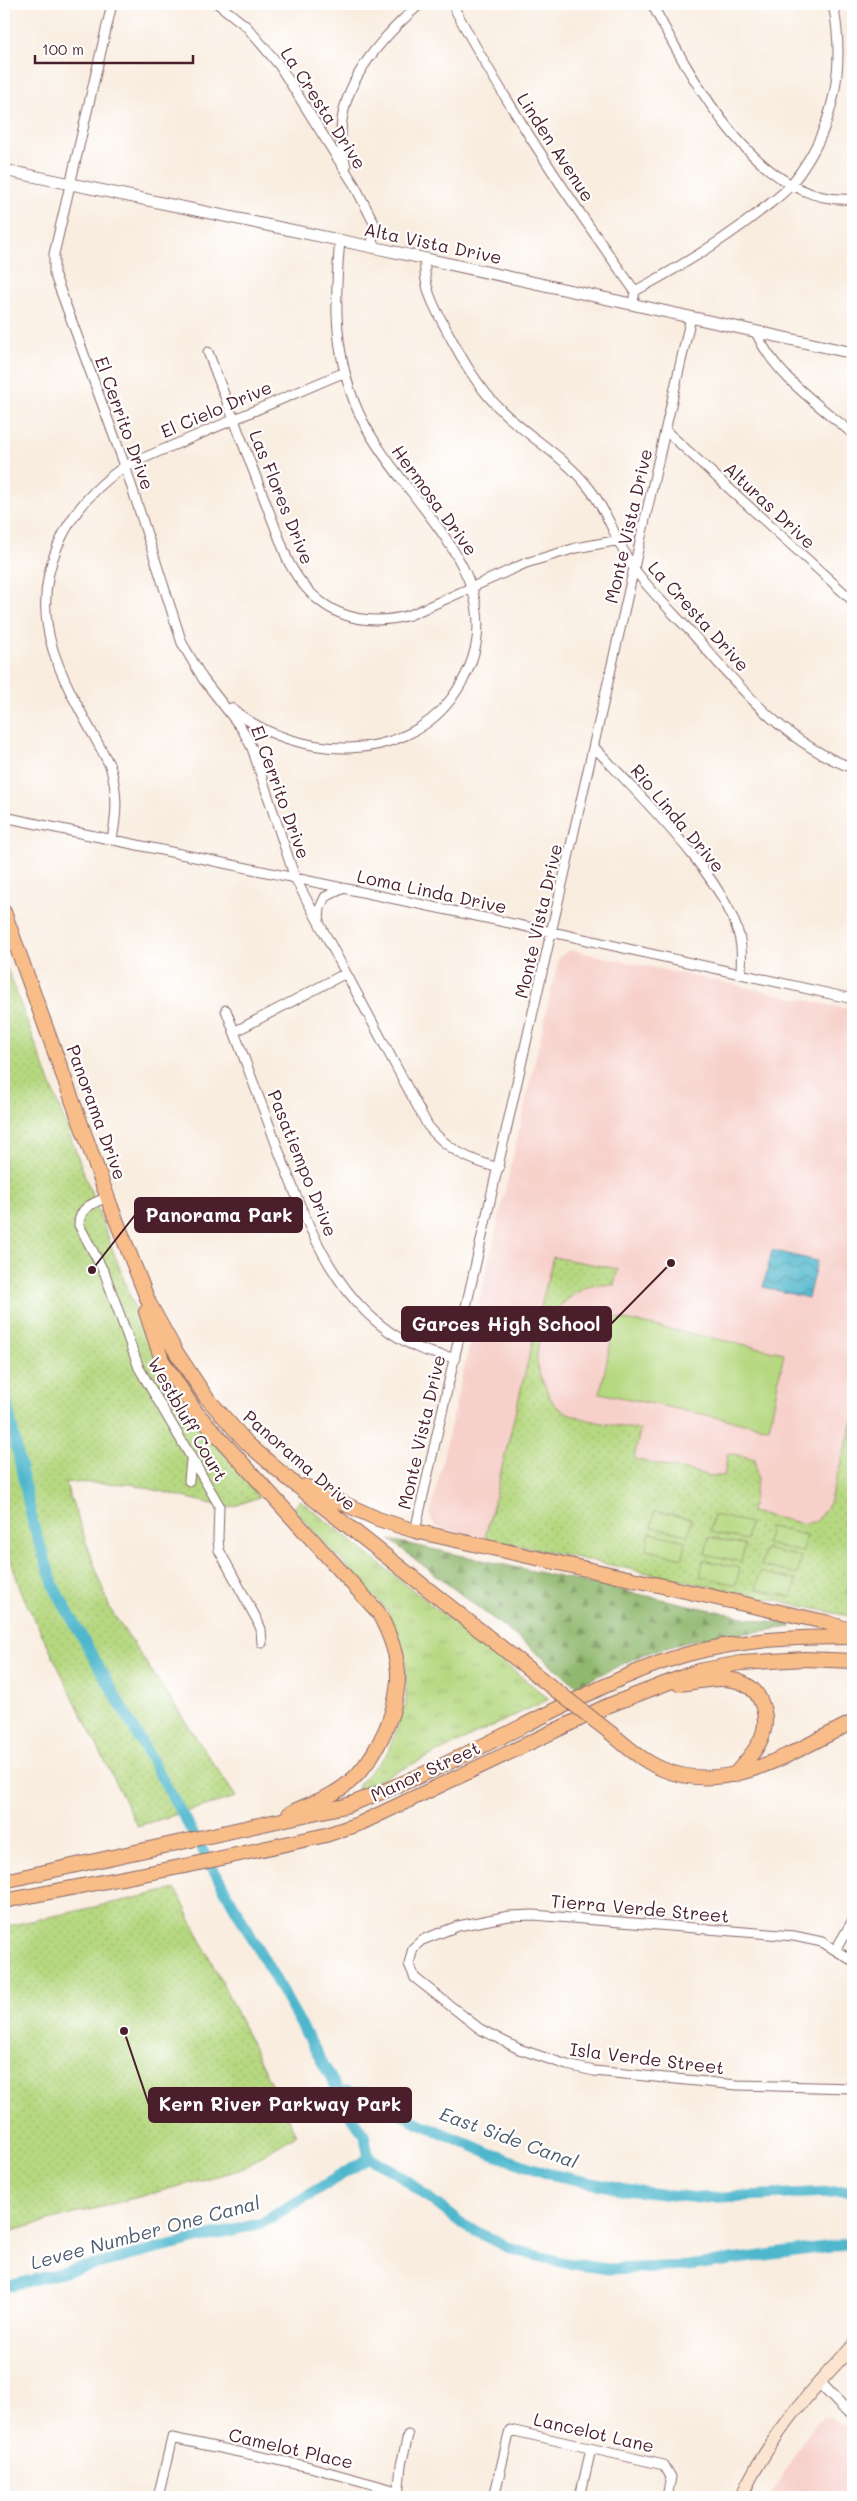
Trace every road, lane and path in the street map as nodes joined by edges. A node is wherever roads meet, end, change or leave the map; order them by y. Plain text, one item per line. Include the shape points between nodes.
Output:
1 (112, 4) edge
2 (218, 4) edge
3 (420, 4) edge
4 (452, 4) edge
5 (652, 4) edge
6 (833, 4) edge
7 (4, 170) edge
8 (71, 184) junction
9 (792, 184) junction
10 (355, 186) junction
11 (853, 199) edge
12 (340, 241) junction
13 (372, 247) junction
14 (425, 260) junction
15 (634, 291) junction
16 (632, 304) junction
17 (691, 318) junction
18 (756, 332) junction
19 (208, 352) dead end
20 (853, 353) edge
21 (344, 372) junction
22 (234, 419) junction
23 (666, 431) junction
24 (853, 434) edge
25 (124, 466) junction
26 (620, 540) junction
27 (635, 570) junction
28 (472, 587) junction
29 (853, 601) edge
30 (220, 697) junction
31 (594, 747) junction
32 (853, 768) edge
33 (4, 817) edge
34 (112, 840) junction
35 (295, 878) junction
36 (345, 889) junction
37 (4, 912) edge
38 (319, 924) junction
39 (552, 932) junction
40 (346, 974) junction
41 (741, 974) junction
42 (853, 999) edge
43 (226, 1010) dead end
44 (234, 1032) junction
45 (499, 1168) junction
46 (109, 1202) junction
47 (455, 1358) junction
48 (191, 1460) junction
49 (286, 1477) junction
50 (188, 1481) dead end
51 (415, 1530) junction
52 (853, 1631) edge
53 (853, 1637) edge
54 (262, 1643) dead end
55 (853, 1662) edge
56 (652, 1688) junction
57 (853, 1722) edge
58 (733, 1775) junction
59 (278, 1821) junction
60 (4, 1881) edge
61 (4, 1901) edge
62 (853, 1920) edge
63 (422, 1940) joint
64 (836, 1949) junction
65 (853, 1961) edge
66 (853, 2088) edge
67 (853, 2346) edge
68 (819, 2382) junction
69 (853, 2413) edge
70 (408, 2435) dead end
71 (591, 2449) junction
72 (158, 2497) edge
73 (397, 2497) edge
74 (494, 2497) edge
75 (580, 2497) edge
76 (667, 2497) edge
77 (741, 2497) edge

1 - 8 street, El Cerrito Drive
2 - 10 street, La Cresta Drive via 246,26 279,65
3 - 10 street via 369,56 344,109 340,142
4 - 15 street, Linden Avenue via 546,163
5 - 9 street via 714,112 748,150
6 - 9 street via 839,46 834,98 820,140
7 - 8 street, Alta Vista Drive
8 - 12 street, Alta Vista Drive
8 - 25 street, El Cerrito Drive via 54,254 54,274
9 - 11 street via 830,198
9 - 15 street via 708,250
10 - 13 street, La Cresta Drive via 374,223
12 - 13 street, Alta Vista Drive
12 - 21 street, Hermosa Drive via 335,292
13 - 14 street, Alta Vista Drive
14 - 16 street, Alta Vista Drive
14 - 26 street, La Cresta Drive via 424,275 430,299 472,375 501,411 556,453 575,472 603,509
15 - 16 street
16 - 17 street, Alta Vista Drive
17 - 18 street, Alta Vista Drive
17 - 23 street, Monte Vista Drive
18 - 20 street, Alta Vista Drive
18 - 24 street via 762,346 785,377
19 - 22 street, Las Flores Drive
21 - 22 street, El Cielo Drive
21 - 28 street, Hermosa Drive via 368,432 454,550
22 - 25 street, El Cielo Drive
22 - 28 street, Las Flores Drive via 288,561 306,590 318,601 346,616 386,620 410,616
23 - 27 street, Monte Vista Drive
23 - 29 street, Alturas Drive
25 - 30 street, El Cerrito Drive via 182,642 203,679
25 - 34 street, El Cielo Drive via 94,491 68,524 52,564 46,605 48,627 60,667 115,782 117,814
26 - 27 street, La Cresta Drive
26 - 28 street, Las Flores Drive via 548,555
27 - 31 street, Monte Vista Drive
27 - 32 street, La Cresta Drive via 761,710 817,753
28 - 30 street, Hermosa Drive via 478,620 467,673 447,704 426,723 404,736 351,748 308,745 268,732 250,722
30 - 35 street, El Cerrito Drive via 252,748
31 - 39 street, Monte Vista Drive
31 - 41 street, Rio Linda Drive via 689,851 716,888 741,946
33 - 34 street, Loma Linda Drive
34 - 35 street, Loma Linda Drive
35 - 36 street, Loma Linda Drive
35 - 38 street, El Cerrito Drive
36 - 38 street via 325,897
36 - 39 street, Loma Linda Drive
37 - 46 main road, Panorama Drive
38 - 40 street, El Cerrito Drive
39 - 41 street, Loma Linda Drive
39 - 45 street, Monte Vista Drive
40 - 44 street
40 - 45 street, El Cerrito Drive via 438,1139 464,1157
41 - 42 street, Loma Linda Drive
43 - 44 street, Pasatiempo Drive
44 - 47 street, Pasatiempo Drive via 304,1216 329,1264 361,1306 390,1332 413,1346
45 - 47 street, Monte Vista Drive
46 - 48 street, Westbluff Court via 87,1206 79,1225 105,1274 139,1368
46 - 49 main road, Panorama Drive via 149,1303 176,1352 206,1397 248,1444
46 - 59 main road via 168,1371 196,1412 378,1612 391,1641 398,1679 394,1702 389,1719 362,1770 335,1793
47 - 51 street, Monte Vista Drive
48 - 50 street
48 - 54 street, Westbluff Court via 219,1505 219,1550 259,1623
49 - 51 main road via 378,1519
49 - 58 main road, Panorama Drive, bridge via 646,1760 662,1769 697,1778
51 - 52 main road
53 - 59 main road, Manor Street via 773,1640 687,1654 611,1682 394,1788 345,1806
55 - 56 main road, Manor Street via 805,1659 741,1663 698,1671
56 - 58 main road via 721,1679 735,1680 751,1688 765,1712 764,1736
56 - 61 main road, Manor Street via 606,1706 361,1823 326,1835
57 - 58 main road, Panorama Drive
59 - 60 main road, Manor Street
62 - 64 street
63 - 64 street, Tierra Verde Street via 485,1919 532,1915 794,1936 822,1942
63 - 66 street, Isla Verde Street via 410,1955 409,1964 415,1978 497,2039 566,2065 594,2071 722,2084
64 - 65 street, Tierra Verde Street
67 - 68 main road
68 - 69 street
68 - 77 main road via 778,2434
70 - 73 street
71 - 74 street, Lancelot Lane via 510,2430
71 - 75 street
71 - 76 street, Lancelot Lane via 664,2465 671,2477
72 - 73 street, Camelot Place via 172,2438 310,2467 390,2489

